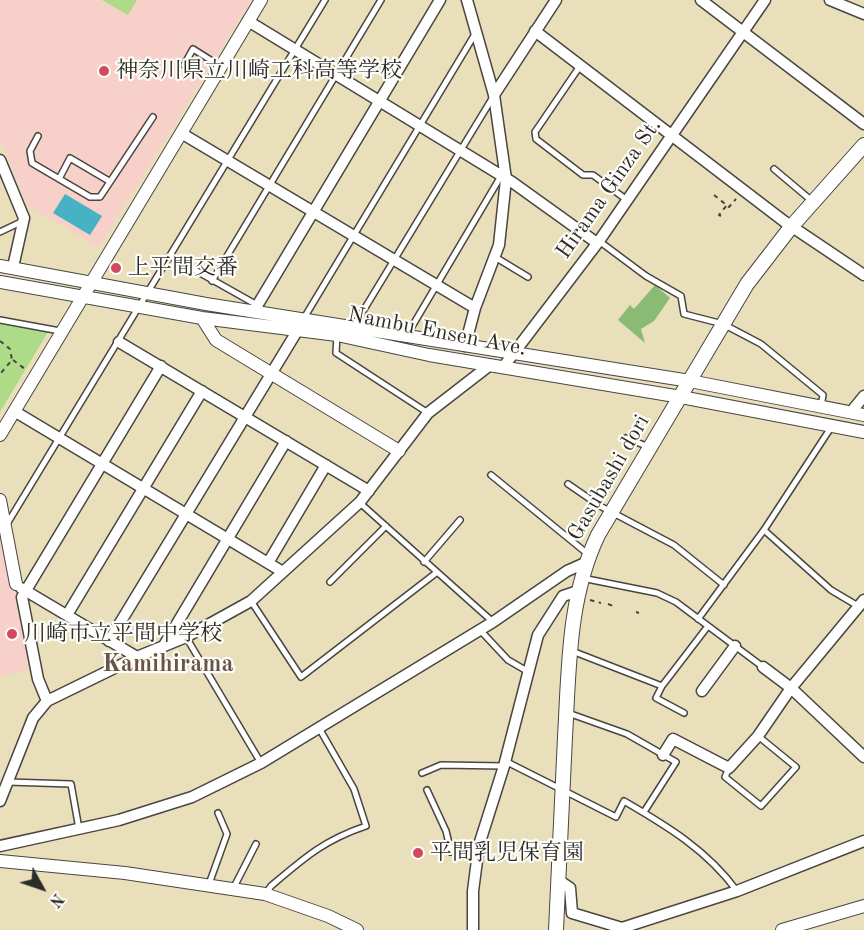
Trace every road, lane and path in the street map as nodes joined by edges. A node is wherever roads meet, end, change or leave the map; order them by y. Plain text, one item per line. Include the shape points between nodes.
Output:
1 (261, 0) edge
2 (325, 0) edge
3 (381, 0) edge
4 (440, 0) edge
5 (467, 0) edge
6 (556, 0) edge
7 (701, 0) edge
8 (765, 0) edge
9 (830, 0) edge
10 (864, 14) edge
11 (248, 21) junction
12 (478, 30) junction
13 (535, 31) junction
14 (742, 31) junction
15 (294, 50) junction
16 (184, 65) dead end
17 (220, 66) junction
18 (580, 66) junction
19 (336, 75) junction
20 (494, 96) junction
21 (379, 102) junction
22 (153, 117) dead end
23 (864, 124) edge
24 (420, 126) junction
25 (181, 133) junction
26 (671, 134) junction
27 (38, 136) dead end
28 (864, 145) edge
29 (460, 151) junction
30 (0, 160) edge
31 (227, 160) junction
32 (774, 169) dead end
33 (504, 178) junction
34 (58, 179) junction
35 (110, 181) junction
36 (269, 186) junction
37 (714, 195) dead end
38 (627, 200) junction
39 (736, 200) dead end
40 (813, 201) junction
41 (727, 206) junction
42 (313, 212) junction
43 (721, 216) dead end
44 (23, 222) junction
45 (791, 227) junction
46 (0, 232) edge
47 (354, 236) junction
48 (598, 242) junction
49 (170, 256) junction
50 (495, 257) junction
51 (394, 260) junction
52 (6, 267) edge
53 (864, 275) edge
54 (528, 277) dead end
55 (0, 282) edge
56 (91, 282) junction
57 (212, 282) junction
58 (437, 285) junction
59 (148, 293) junction
60 (81, 297) junction
61 (139, 308) junction
62 (256, 308) junction
63 (475, 308) junction
64 (202, 318) junction
65 (0, 320) edge
66 (301, 323) junction
67 (723, 324) junction
68 (354, 326) junction
69 (61, 331) junction
70 (337, 334) junction
71 (406, 336) junction
72 (0, 341) edge
73 (119, 342) junction
74 (465, 346) junction
75 (515, 353) junction
76 (12, 360) junction
77 (490, 365) junction
78 (161, 366) junction
79 (504, 366) junction
80 (0, 374) edge
81 (270, 374) junction
82 (35, 376) junction
83 (690, 381) junction
84 (202, 391) junction
85 (864, 396) edge
86 (681, 397) junction
87 (821, 407) junction
88 (14, 411) junction
89 (850, 412) junction
90 (428, 413) junction
91 (864, 415) edge
92 (244, 416) junction
93 (832, 426) junction
94 (864, 432) edge
95 (0, 435) edge
96 (60, 438) junction
97 (626, 438) dead end
98 (286, 441) junction
99 (650, 447) junction
100 (399, 451) junction
101 (102, 463) junction
102 (326, 465) junction
103 (491, 475) dead end
104 (568, 484) dead end
105 (143, 488) junction
106 (369, 491) junction
107 (0, 500) edge
108 (360, 502) junction
109 (612, 511) junction
110 (185, 513) junction
111 (460, 520) dead end
112 (6, 525) junction
113 (386, 526) junction
114 (764, 530) junction
115 (227, 538) junction
116 (587, 559) junction
117 (424, 562) junction
118 (268, 563) junction
119 (283, 572) junction
120 (436, 573) junction
121 (330, 582) dead end
122 (724, 585) junction
123 (20, 588) junction
124 (583, 589) junction
125 (251, 601) junction
126 (601, 603) dead end
127 (861, 603) edge
128 (608, 604) dead end
129 (613, 606) dead end
130 (67, 615) junction
131 (698, 619) junction
132 (493, 622) junction
133 (708, 626) junction
134 (480, 630) junction
135 (186, 637) junction
136 (109, 641) junction
137 (735, 645) junction
138 (163, 647) junction
139 (570, 651) junction
140 (137, 657) junction
141 (763, 667) joint
142 (527, 671) junction
143 (662, 686) junction
144 (791, 688) junction
145 (702, 691) dead end
146 (47, 701) junction
147 (567, 712) junction
148 (684, 713) dead end
149 (319, 728) junction
150 (758, 736) junction
151 (663, 755) junction
152 (864, 757) edge
153 (261, 763) junction
154 (505, 763) junction
155 (729, 768) junction
156 (422, 773) dead end
157 (6, 782) junction
158 (427, 790) dead end
159 (562, 790) junction
160 (0, 801) edge
161 (644, 812) junction
162 (218, 813) dead end
163 (79, 829) junction
164 (864, 841) edge
165 (256, 844) dead end
166 (479, 845) junction
167 (0, 846) edge
168 (0, 861) edge
169 (558, 880) junction
170 (209, 884) junction
171 (233, 889) junction
172 (737, 891) junction
173 (265, 894) junction
174 (864, 906) edge
175 (357, 930) edge
176 (472, 930) edge
177 (556, 930) edge
178 (782, 930) edge

1 - 11 street
2 - 15 lane
3 - 19 lane
4 - 21 street
5 - 12 street
6 - 13 street
7 - 14 street
8 - 14 street, Hirama Ginza St.
9 - 10 street
11 - 15 street
11 - 17 street
12 - 20 street
12 - 24 lane
13 - 18 street
13 - 20 street
14 - 23 street
14 - 26 street, Hirama Ginza St.
15 - 19 street
15 - 31 lane
16 - 17 lane via 193,49
17 - 25 street
18 - 26 street
18 - 38 lane via 535,132 536,139 583,175 593,175
19 - 21 street
19 - 36 lane
20 - 29 lane
20 - 33 street
21 - 24 street
21 - 42 street
22 - 35 lane
24 - 29 street
24 - 47 lane
25 - 31 street
25 - 56 street
26 - 38 street, Hirama Ginza St.
26 - 45 street
27 - 34 lane via 30,150 32,163
28 - 40 main road, Gasubashi dori
29 - 33 street
29 - 51 lane
30 - 44 street
31 - 36 street
31 - 49 lane
32 - 40 lane
33 - 48 street
33 - 50 street
33 - 58 lane
34 - 35 lane via 90,197 100,197
34 - 35 lane via 70,158
36 - 42 street
36 - 57 lane
37 - 41 path
38 - 48 street, Hirama Ginza St.
39 - 41 path
40 - 45 main road, Gasubashi dori
41 - 43 path
42 - 47 street
42 - 62 street
44 - 46 lane
44 - 52 street
45 - 53 street
45 - 67 main road, Gasubashi dori via 747,284
47 - 51 street
47 - 66 lane
48 - 67 lane via 681,296 684,314
48 - 75 street, Hirama Ginza St.
49 - 57 lane
49 - 59 lane
50 - 54 lane
50 - 63 street
51 - 58 street
51 - 68 lane
52 - 56 street, Nambu Ensen Ave.
55 - 60 street, Nambu Ensen Ave.
56 - 59 street, Nambu Ensen Ave.
56 - 60 street
57 - 62 lane
58 - 63 street
58 - 71 lane
59 - 61 lane
59 - 62 street, Nambu Ensen Ave.
60 - 61 street, Nambu Ensen Ave.
60 - 69 street
61 - 64 street, Nambu Ensen Ave.
61 - 73 lane
62 - 66 street, Nambu Ensen Ave.
63 - 74 street
64 - 66 street, Nambu Ensen Ave.
64 - 81 street via 216,340
65 - 69 lane
66 - 68 street, Nambu Ensen Ave.
66 - 70 street, Nambu Ensen Ave.
66 - 81 street
67 - 83 main road, Gasubashi dori
67 - 87 lane via 761,344 823,395
68 - 71 street, Nambu Ensen Ave.
69 - 82 street
70 - 77 street, Nambu Ensen Ave. via 429,356
70 - 90 lane via 336,353
71 - 74 street, Nambu Ensen Ave.
72 - 76 path via 10,349
73 - 78 street
73 - 96 lane
74 - 75 street, Nambu Ensen Ave.
75 - 79 street, Hirama Ginza St.
75 - 83 street, Nambu Ensen Ave. via 631,366
76 - 80 path
76 - 82 path
77 - 79 street, Nambu Ensen Ave.
77 - 90 street
78 - 84 street
78 - 101 street
79 - 86 street, Nambu Ensen Ave.
81 - 92 street
81 - 100 street
82 - 88 street
83 - 86 main road, Gasubashi dori
83 - 87 street, Nambu Ensen Ave.
84 - 92 street
84 - 105 street
85 - 89 street
86 - 93 street, Nambu Ensen Ave.
86 - 99 main road, Gasubashi dori
87 - 89 street, Nambu Ensen Ave.
88 - 95 street
88 - 96 street
89 - 91 street, Nambu Ensen Ave.
90 - 100 street
92 - 98 street
92 - 110 street
93 - 94 street, Nambu Ensen Ave.
93 - 114 lane
96 - 101 street
96 - 112 lane
97 - 99 lane
98 - 102 street
98 - 115 street
99 - 109 main road, Gasubashi dori
100 - 106 street
101 - 105 street
101 - 123 street
102 - 106 street
102 - 118 street
103 - 116 lane
104 - 109 lane
105 - 110 street
105 - 130 street
106 - 108 street
107 - 112 street
108 - 113 lane
108 - 119 street
109 - 116 main road, Gasubashi dori
109 - 122 lane via 674,545
110 - 115 street
110 - 136 street
111 - 117 lane
112 - 123 street
113 - 117 lane
113 - 121 lane
114 - 122 lane
114 - 127 lane via 831,590
115 - 118 street
115 - 138 street
116 - 124 main road, Gasubashi dori
116 - 132 street via 553,576
117 - 120 lane
118 - 119 street
119 - 125 street
120 - 125 lane via 301,677
120 - 132 lane
122 - 131 lane
123 - 130 street
123 - 146 street via 38,679
124 - 126 path
124 - 131 lane via 657,593
124 - 139 main road, Gasubashi dori
124 - 142 street via 563,596 538,635
125 - 135 street
127 - 144 street
128 - 129 path
130 - 136 street
131 - 133 lane
132 - 134 street
133 - 137 lane
133 - 143 lane
134 - 142 lane via 508,660
134 - 149 street
135 - 138 street
135 - 153 lane
136 - 140 street
137 - 141 lane
137 - 145 street
138 - 140 street
139 - 143 lane
139 - 147 main road, Gasubashi dori
140 - 146 street
141 - 144 street
142 - 154 street
143 - 148 lane via 656,698
144 - 150 street
144 - 152 street
146 - 157 street via 33,718
147 - 151 lane via 627,734
147 - 159 main road, Gasubashi dori
149 - 153 street
149 - 173 lane via 354,789 366,826 337,835 320,846 270,885
150 - 155 street
150 - 155 lane via 796,767 761,806 725,777
151 - 155 street via 673,739
151 - 161 lane via 676,762
153 - 163 street via 163,808
154 - 156 lane via 441,765
154 - 159 lane
154 - 166 street
157 - 160 street
157 - 163 lane via 71,784
158 - 166 lane via 451,852
159 - 161 lane via 616,817 624,801
159 - 169 main road, Gasubashi dori
161 - 172 lane via 680,834 721,869
162 - 170 lane via 226,834
163 - 167 street
164 - 172 street
165 - 171 lane
166 - 176 street
168 - 170 street
169 - 172 street via 570,888 572,914 621,928
169 - 177 main road, Gasubashi dori
170 - 171 street
171 - 173 street
173 - 175 street
174 - 178 street

